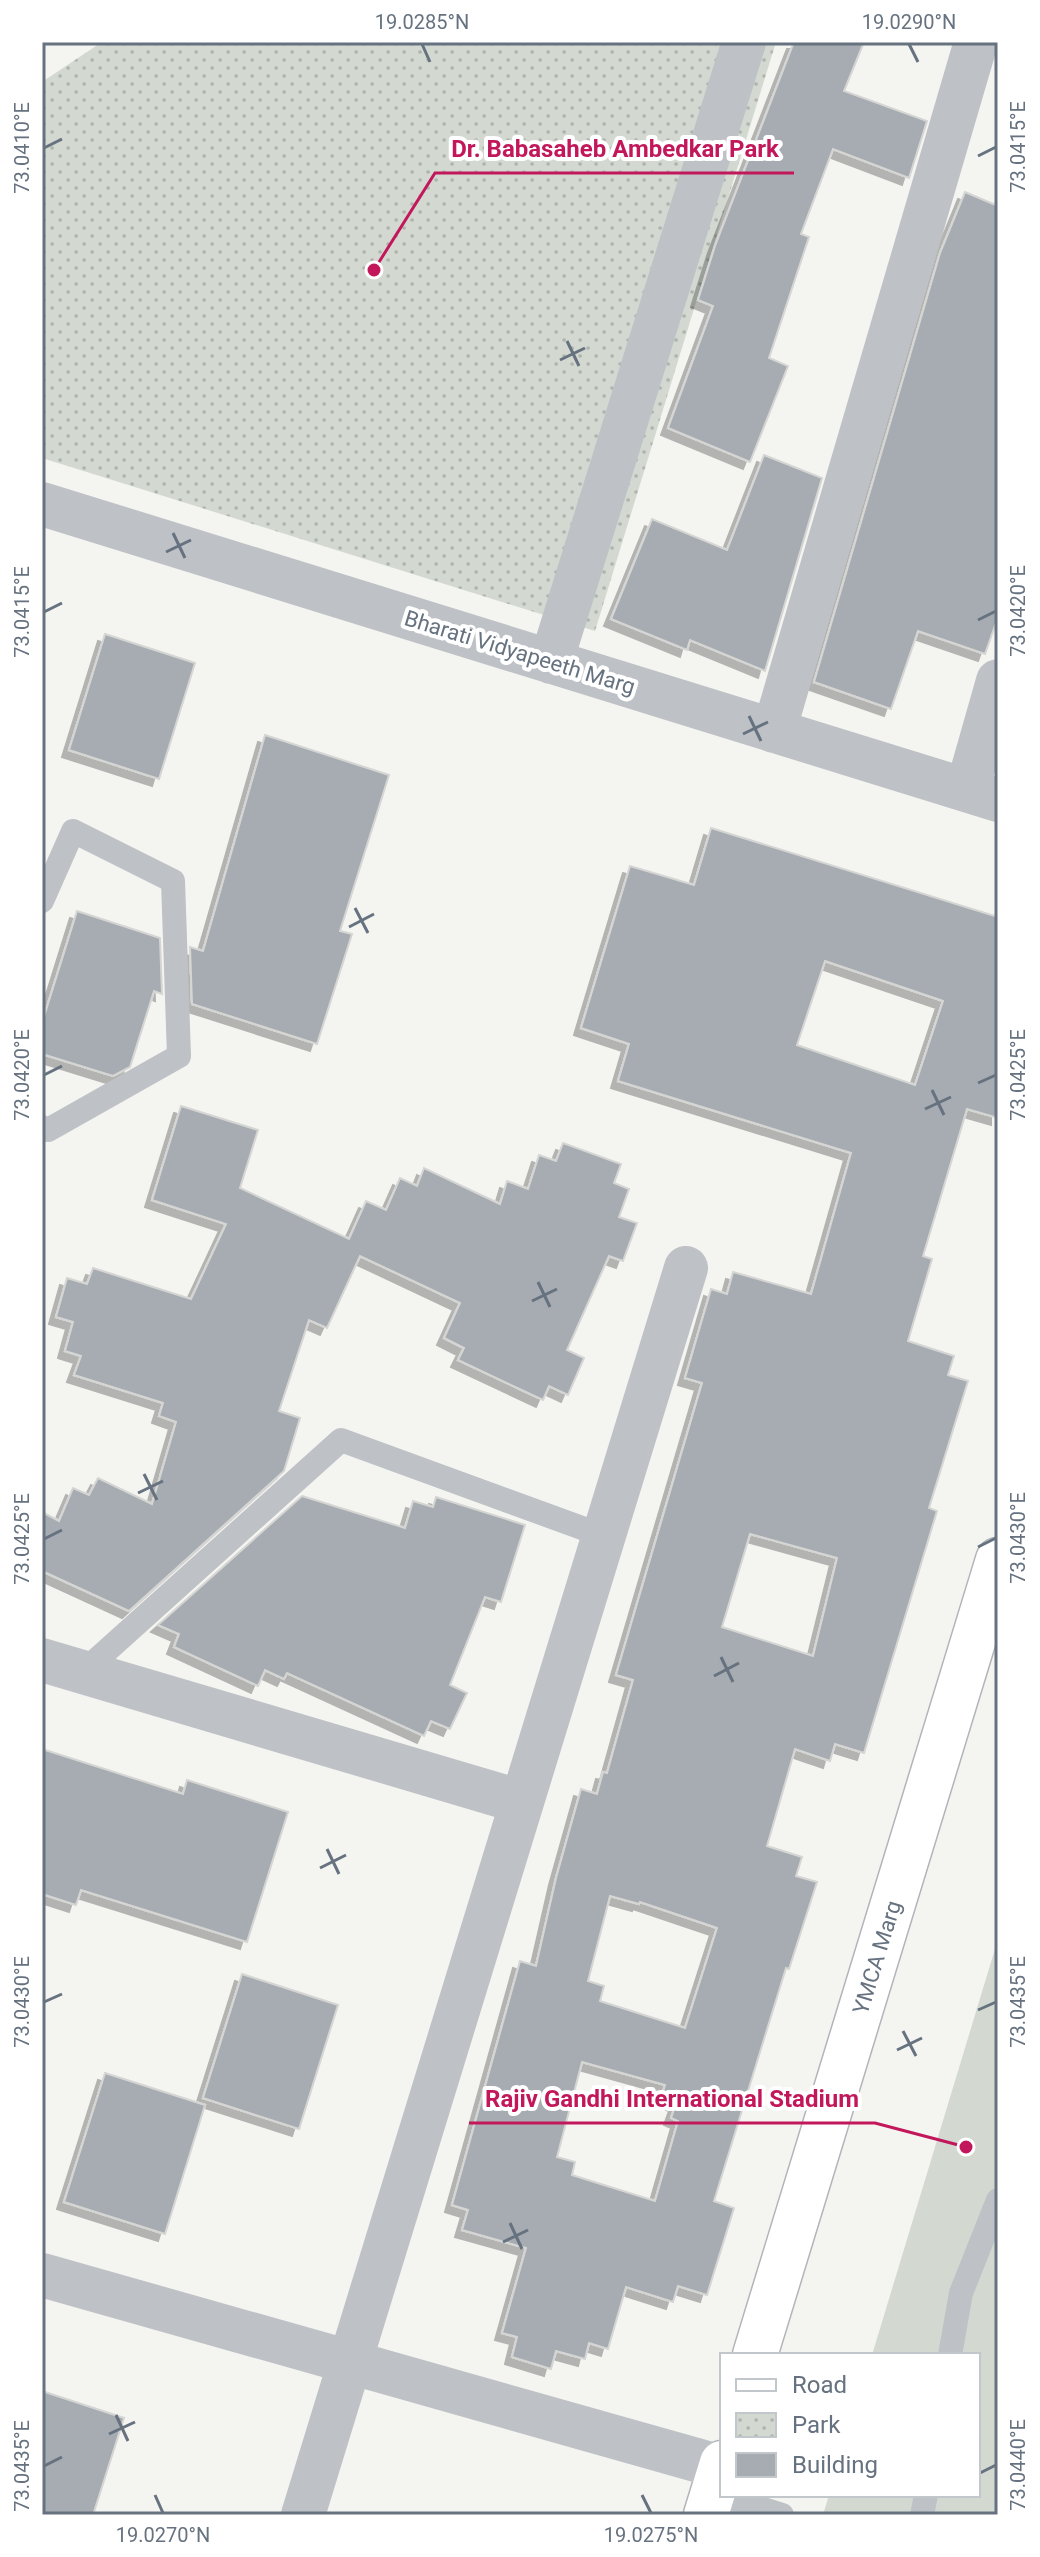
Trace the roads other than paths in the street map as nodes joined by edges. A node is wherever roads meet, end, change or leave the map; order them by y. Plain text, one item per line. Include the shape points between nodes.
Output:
1 (744, 42) edge
2 (976, 42) edge
3 (42, 504) edge
4 (551, 662) junction
5 (998, 681) edge
6 (774, 731) junction
7 (982, 795) edge
8 (42, 901) edge
9 (42, 1127) edge
10 (686, 1268) dead end
11 (604, 1536) junction
12 (998, 1560) edge
13 (62, 1666) edge
14 (522, 1802) junction
15 (998, 2200) edge
16 (42, 2275) edge
17 (756, 2353) edge
18 (950, 2353) edge
19 (350, 2362) junction
20 (716, 2485) edge
21 (742, 2497) edge
22 (303, 2515) edge
23 (782, 2515) edge

1 - 4 street
2 - 6 street
3 - 4 street, Bharati Vidyapeeth Marg
4 - 6 street, Bharati Vidyapeeth Marg
5 - 7 street
6 - 7 street, Bharati Vidyapeeth Marg
8 - 9 lane via 73,831 173,881 179,1056 48,1130
10 - 11 street
11 - 13 lane via 341,1440
11 - 14 street
12 - 17 main road, YMCA Marg
13 - 14 street
14 - 19 street
15 - 18 lane via 961,2293
16 - 19 street
19 - 20 street
19 - 22 street
21 - 23 lane

